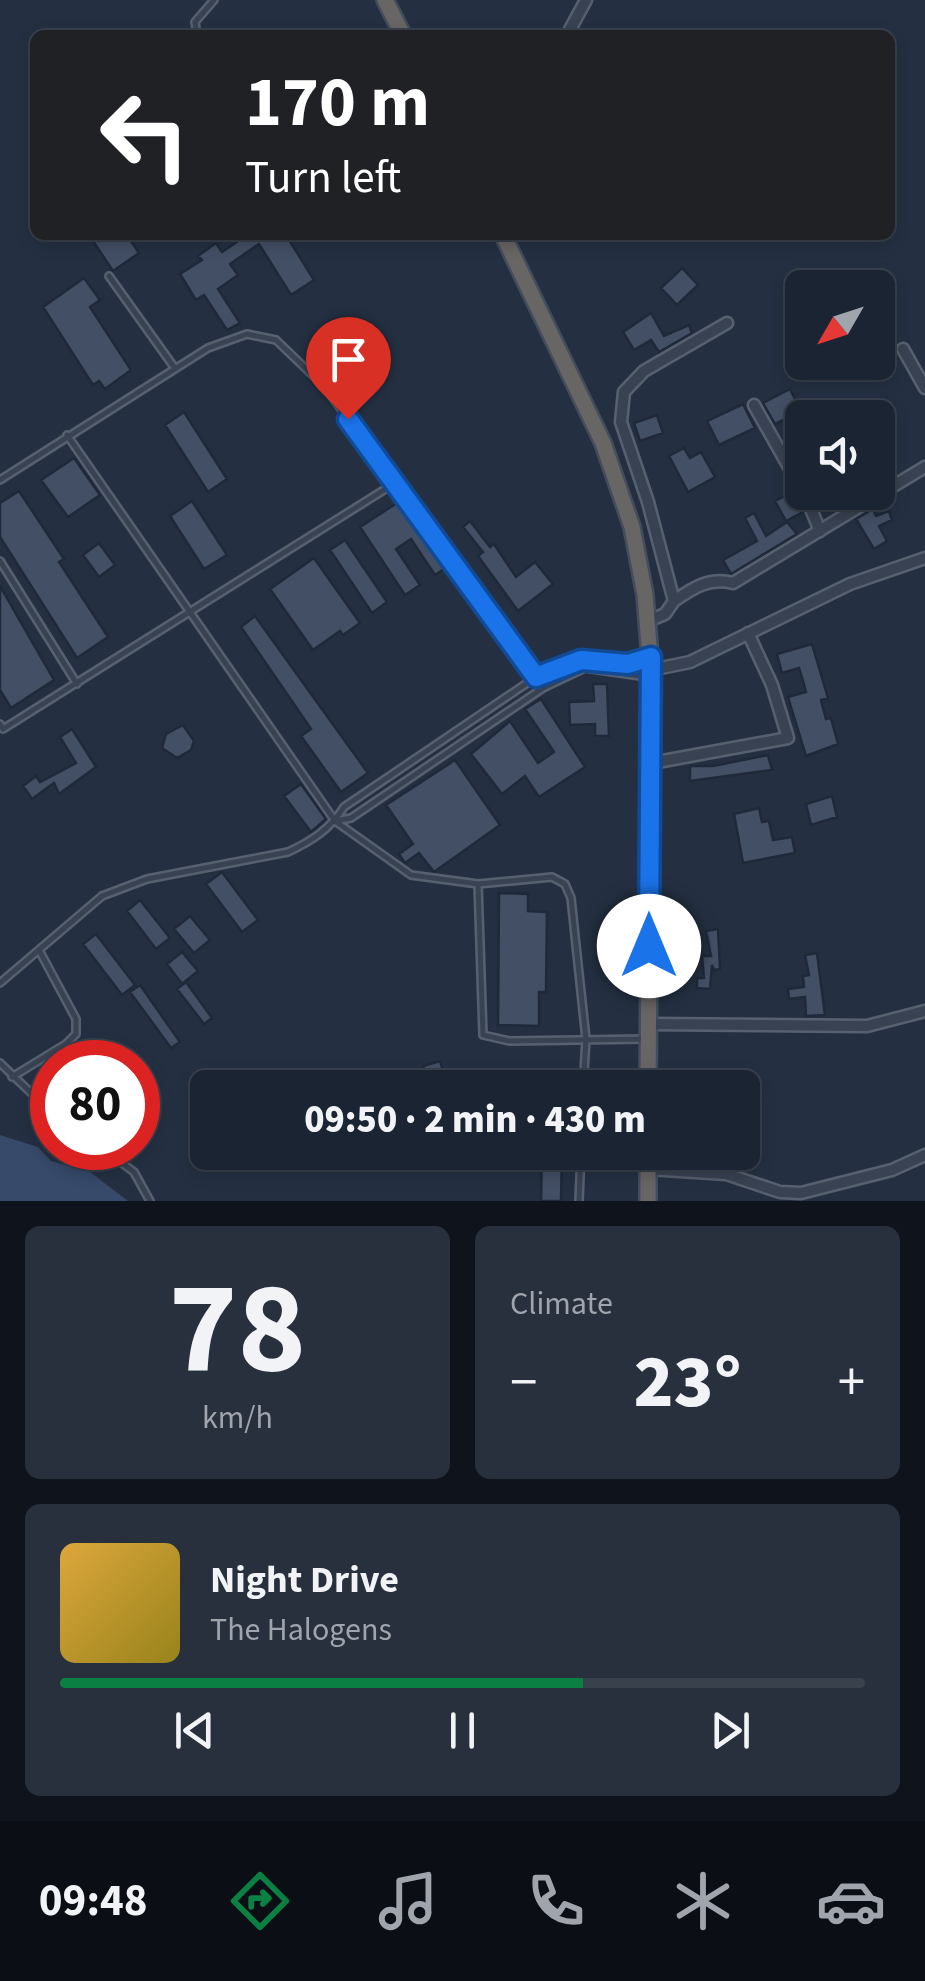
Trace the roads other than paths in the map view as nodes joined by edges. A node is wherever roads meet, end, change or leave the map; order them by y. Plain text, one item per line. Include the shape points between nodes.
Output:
1 (214, 0) edge
2 (386, 0) edge
3 (586, 0) edge
4 (196, 30) edge
5 (401, 30) edge
6 (570, 30) edge
7 (504, 240) edge
8 (108, 276) dead end
9 (727, 324) dead end
10 (903, 349) dead end
11 (174, 367) junction
12 (925, 388) edge
13 (754, 405) dead end
14 (66, 436) junction
15 (785, 459) edge
16 (925, 467) edge
17 (0, 480) edge
18 (395, 483) junction
19 (811, 510) edge
20 (820, 531) junction
21 (925, 558) edge
22 (0, 561) edge
23 (674, 601) junction
24 (190, 612) junction
25 (648, 621) junction
26 (748, 634) junction
27 (628, 664) junction
28 (651, 668) junction
29 (629, 674) junction
30 (536, 677) junction
31 (78, 684) junction
32 (543, 688) junction
33 (0, 724) edge
34 (652, 764) junction
35 (336, 821) junction
36 (478, 884) junction
37 (39, 950) junction
38 (0, 983) edge
39 (925, 1011) edge
40 (648, 1032) junction
41 (586, 1038) junction
42 (0, 1063) edge
43 (585, 1070) edge
44 (648, 1070) edge
45 (12, 1077) junction
46 (30, 1093) edge
47 (925, 1156) edge
48 (131, 1170) edge
49 (580, 1170) edge
50 (648, 1170) edge
51 (702, 1170) edge
52 (150, 1201) edge
53 (578, 1201) edge
54 (648, 1201) edge

1 - 4 lane
2 - 5 highway
3 - 6 street
7 - 25 highway via 603,442 632,527
8 - 11 lane
9 - 23 street via 644,371 624,392 620,422
10 - 12 street
11 - 14 lane
11 - 18 lane via 246,334 276,340 325,387
13 - 15 street
14 - 17 lane
14 - 24 lane
16 - 20 street
18 - 24 lane
18 - 30 lane
19 - 20 street
20 - 23 street via 733,583 706,582
21 - 26 street via 850,584
22 - 31 lane
23 - 25 street
24 - 31 lane
24 - 35 lane
25 - 28 highway
26 - 28 street via 690,662
26 - 34 street via 788,738
27 - 28 lane
27 - 29 lane
27 - 30 lane via 581,660
28 - 29 lane
28 - 34 highway
29 - 32 lane via 585,668
30 - 32 lane
30 - 35 lane via 344,807
31 - 33 lane via 3,729
32 - 35 lane via 351,818
34 - 40 highway
35 - 36 lane via 411,875
35 - 37 lane via 288,852 147,880 102,896
36 - 41 lane via 552,877 565,884
36 - 41 lane via 483,1034 509,1041
37 - 38 lane
37 - 45 lane via 76,1019 76,1034
39 - 40 street via 867,1026
40 - 41 lane
40 - 44 highway
41 - 43 lane
42 - 45 lane
45 - 46 lane
47 - 51 street via 801,1193
48 - 52 lane
49 - 53 lane
50 - 54 highway

